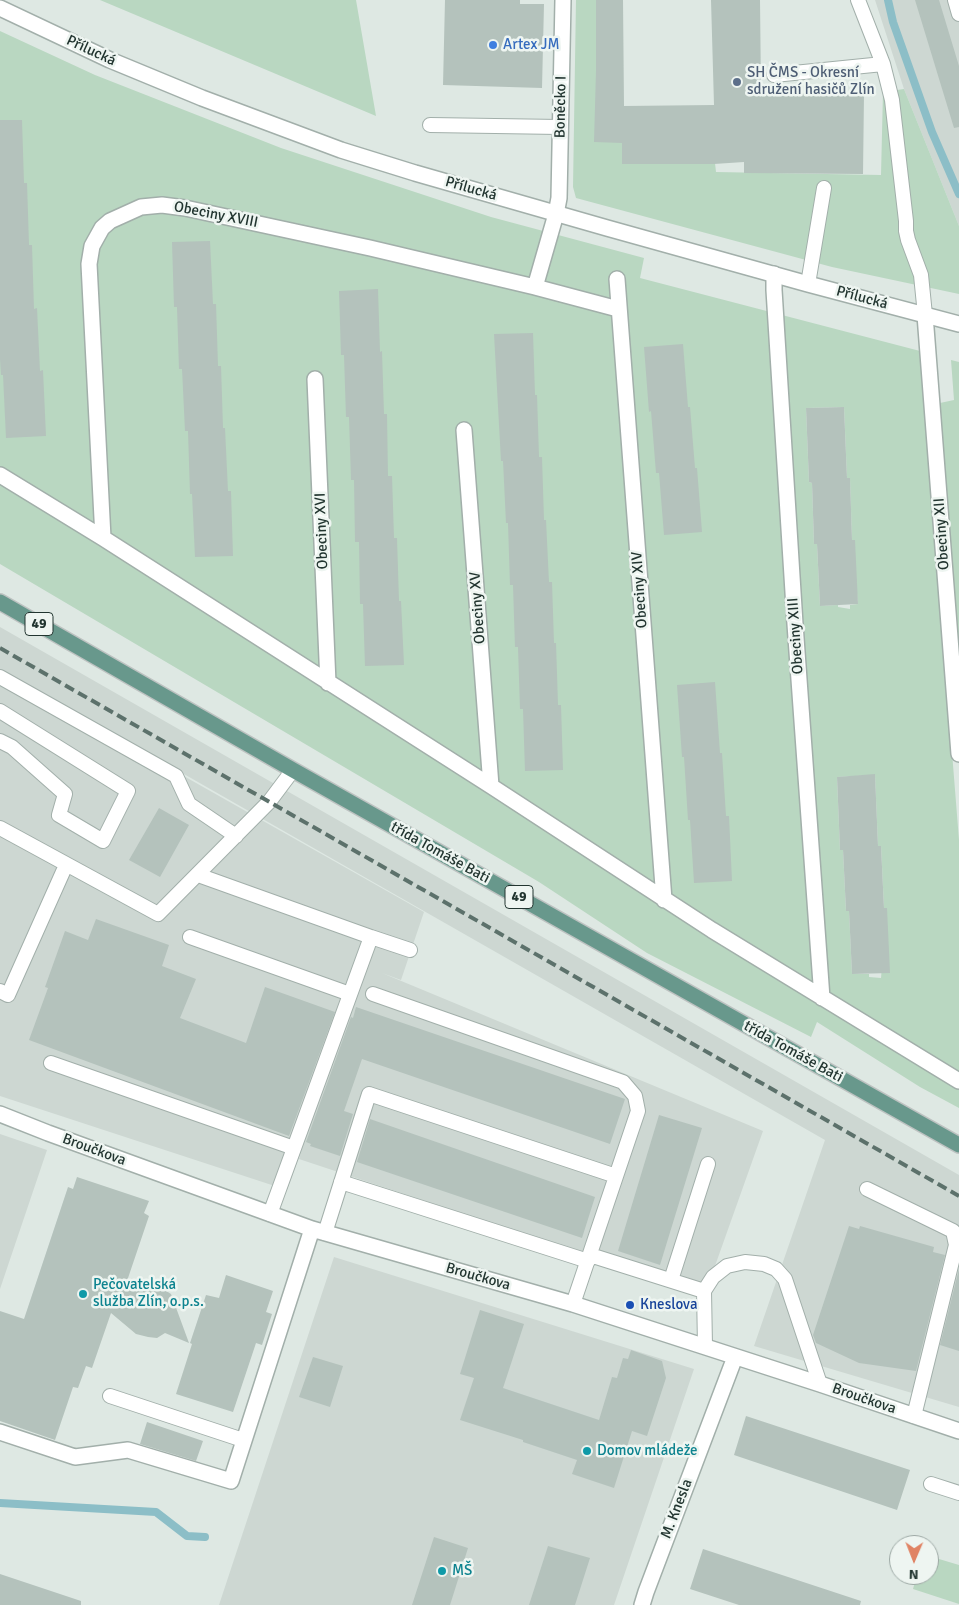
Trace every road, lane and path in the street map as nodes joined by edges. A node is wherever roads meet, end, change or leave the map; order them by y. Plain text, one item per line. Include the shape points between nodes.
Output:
1 (563, 0) edge
2 (858, 0) edge
3 (955, 0) edge
4 (0, 8) edge
5 (959, 14) edge
6 (882, 64) junction
7 (774, 75) dead end
8 (430, 125) dead end
9 (560, 127) junction
10 (824, 188) dead end
11 (556, 214) junction
12 (774, 274) junction
13 (617, 279) dead end
14 (808, 284) junction
15 (535, 287) junction
16 (618, 309) junction
17 (925, 315) junction
18 (959, 324) edge
19 (315, 379) dead end
20 (464, 430) dead end
21 (0, 475) edge
22 (103, 538) junction
23 (0, 602) edge
24 (0, 677) edge
25 (328, 683) junction
26 (0, 711) edge
27 (0, 741) edge
28 (959, 754) edge
29 (293, 770) junction
30 (491, 786) junction
31 (0, 828) edge
32 (236, 836) junction
33 (66, 864) junction
34 (198, 875) junction
35 (664, 900) junction
36 (190, 937) dead end
37 (371, 937) junction
38 (410, 950) dead end
39 (0, 991) edge
40 (350, 994) junction
41 (373, 994) dead end
42 (822, 998) junction
43 (51, 1063) dead end
44 (959, 1081) edge
45 (0, 1114) edge
46 (959, 1146) edge
47 (294, 1148) junction
48 (708, 1164) dead end
49 (616, 1176) junction
50 (341, 1182) junction
51 (867, 1189) dead end
52 (270, 1214) junction
53 (319, 1231) junction
54 (589, 1258) junction
55 (670, 1280) junction
56 (704, 1291) junction
57 (573, 1304) junction
58 (705, 1346) junction
59 (735, 1357) junction
60 (820, 1384) junction
61 (110, 1396) dead end
62 (914, 1416) junction
63 (959, 1431) edge
64 (0, 1432) edge
65 (244, 1440) junction
66 (931, 1484) dead end
67 (959, 1493) edge
68 (642, 1605) edge

1 - 9 street, Boněcko I
2 - 6 lane
3 - 5 lane
4 - 11 street, Přílucká via 110,60 341,150
6 - 7 lane
6 - 17 lane via 892,100 906,230 921,275
8 - 9 lane
9 - 11 street, Boněcko I
10 - 14 lane
11 - 12 street, Přílucká
11 - 15 street
12 - 14 street, Přílucká
12 - 42 street, Obeciny XIII
13 - 16 street, Obeciny XIV
14 - 17 street, Přílucká
15 - 16 street, Obeciny XVIII
15 - 22 street, Obeciny XVIII via 185,208 141,207 110,221 96,237 89,264
16 - 35 street, Obeciny XIV
17 - 18 street, Přílucká
17 - 28 street, Obeciny XII
19 - 25 street, Obeciny XVI
20 - 30 street, Obeciny XV
21 - 22 street
22 - 25 street
23 - 29 main road, třída Tomáše Bati / 49
24 - 32 lane via 176,776 189,804
25 - 30 street
26 - 27 lane via 128,791 103,841 59,815 65,794 12,747
29 - 32 lane via 269,802
29 - 46 main road, třída Tomáše Bati / 49
30 - 35 street
31 - 33 lane
32 - 34 lane
33 - 34 lane via 158,914
33 - 39 lane via 8,995
34 - 37 lane
35 - 42 street
36 - 40 lane
37 - 38 lane
37 - 40 lane
40 - 47 lane
41 - 49 lane via 623,1082 635,1096 638,1112
42 - 44 street
43 - 47 lane
45 - 52 street, Broučkova
47 - 52 lane
48 - 55 lane
49 - 50 lane via 369,1094
49 - 54 lane
50 - 53 lane
50 - 54 lane
51 - 62 lane via 954,1231 956,1246
52 - 53 street, Broučkova
53 - 57 street, Broučkova
53 - 65 street
54 - 55 lane
54 - 57 lane
55 - 56 lane
56 - 58 lane
56 - 60 lane via 713,1277 727,1266 745,1262 764,1264 776,1270 785,1279
57 - 58 street, Broučkova
58 - 59 street, Broučkova
59 - 60 street, Broučkova
59 - 68 street, M. Knesla
60 - 62 street, Broučkova
61 - 65 lane
62 - 63 street, Broučkova
64 - 65 street via 75,1457 128,1450 230,1481
66 - 67 lane

